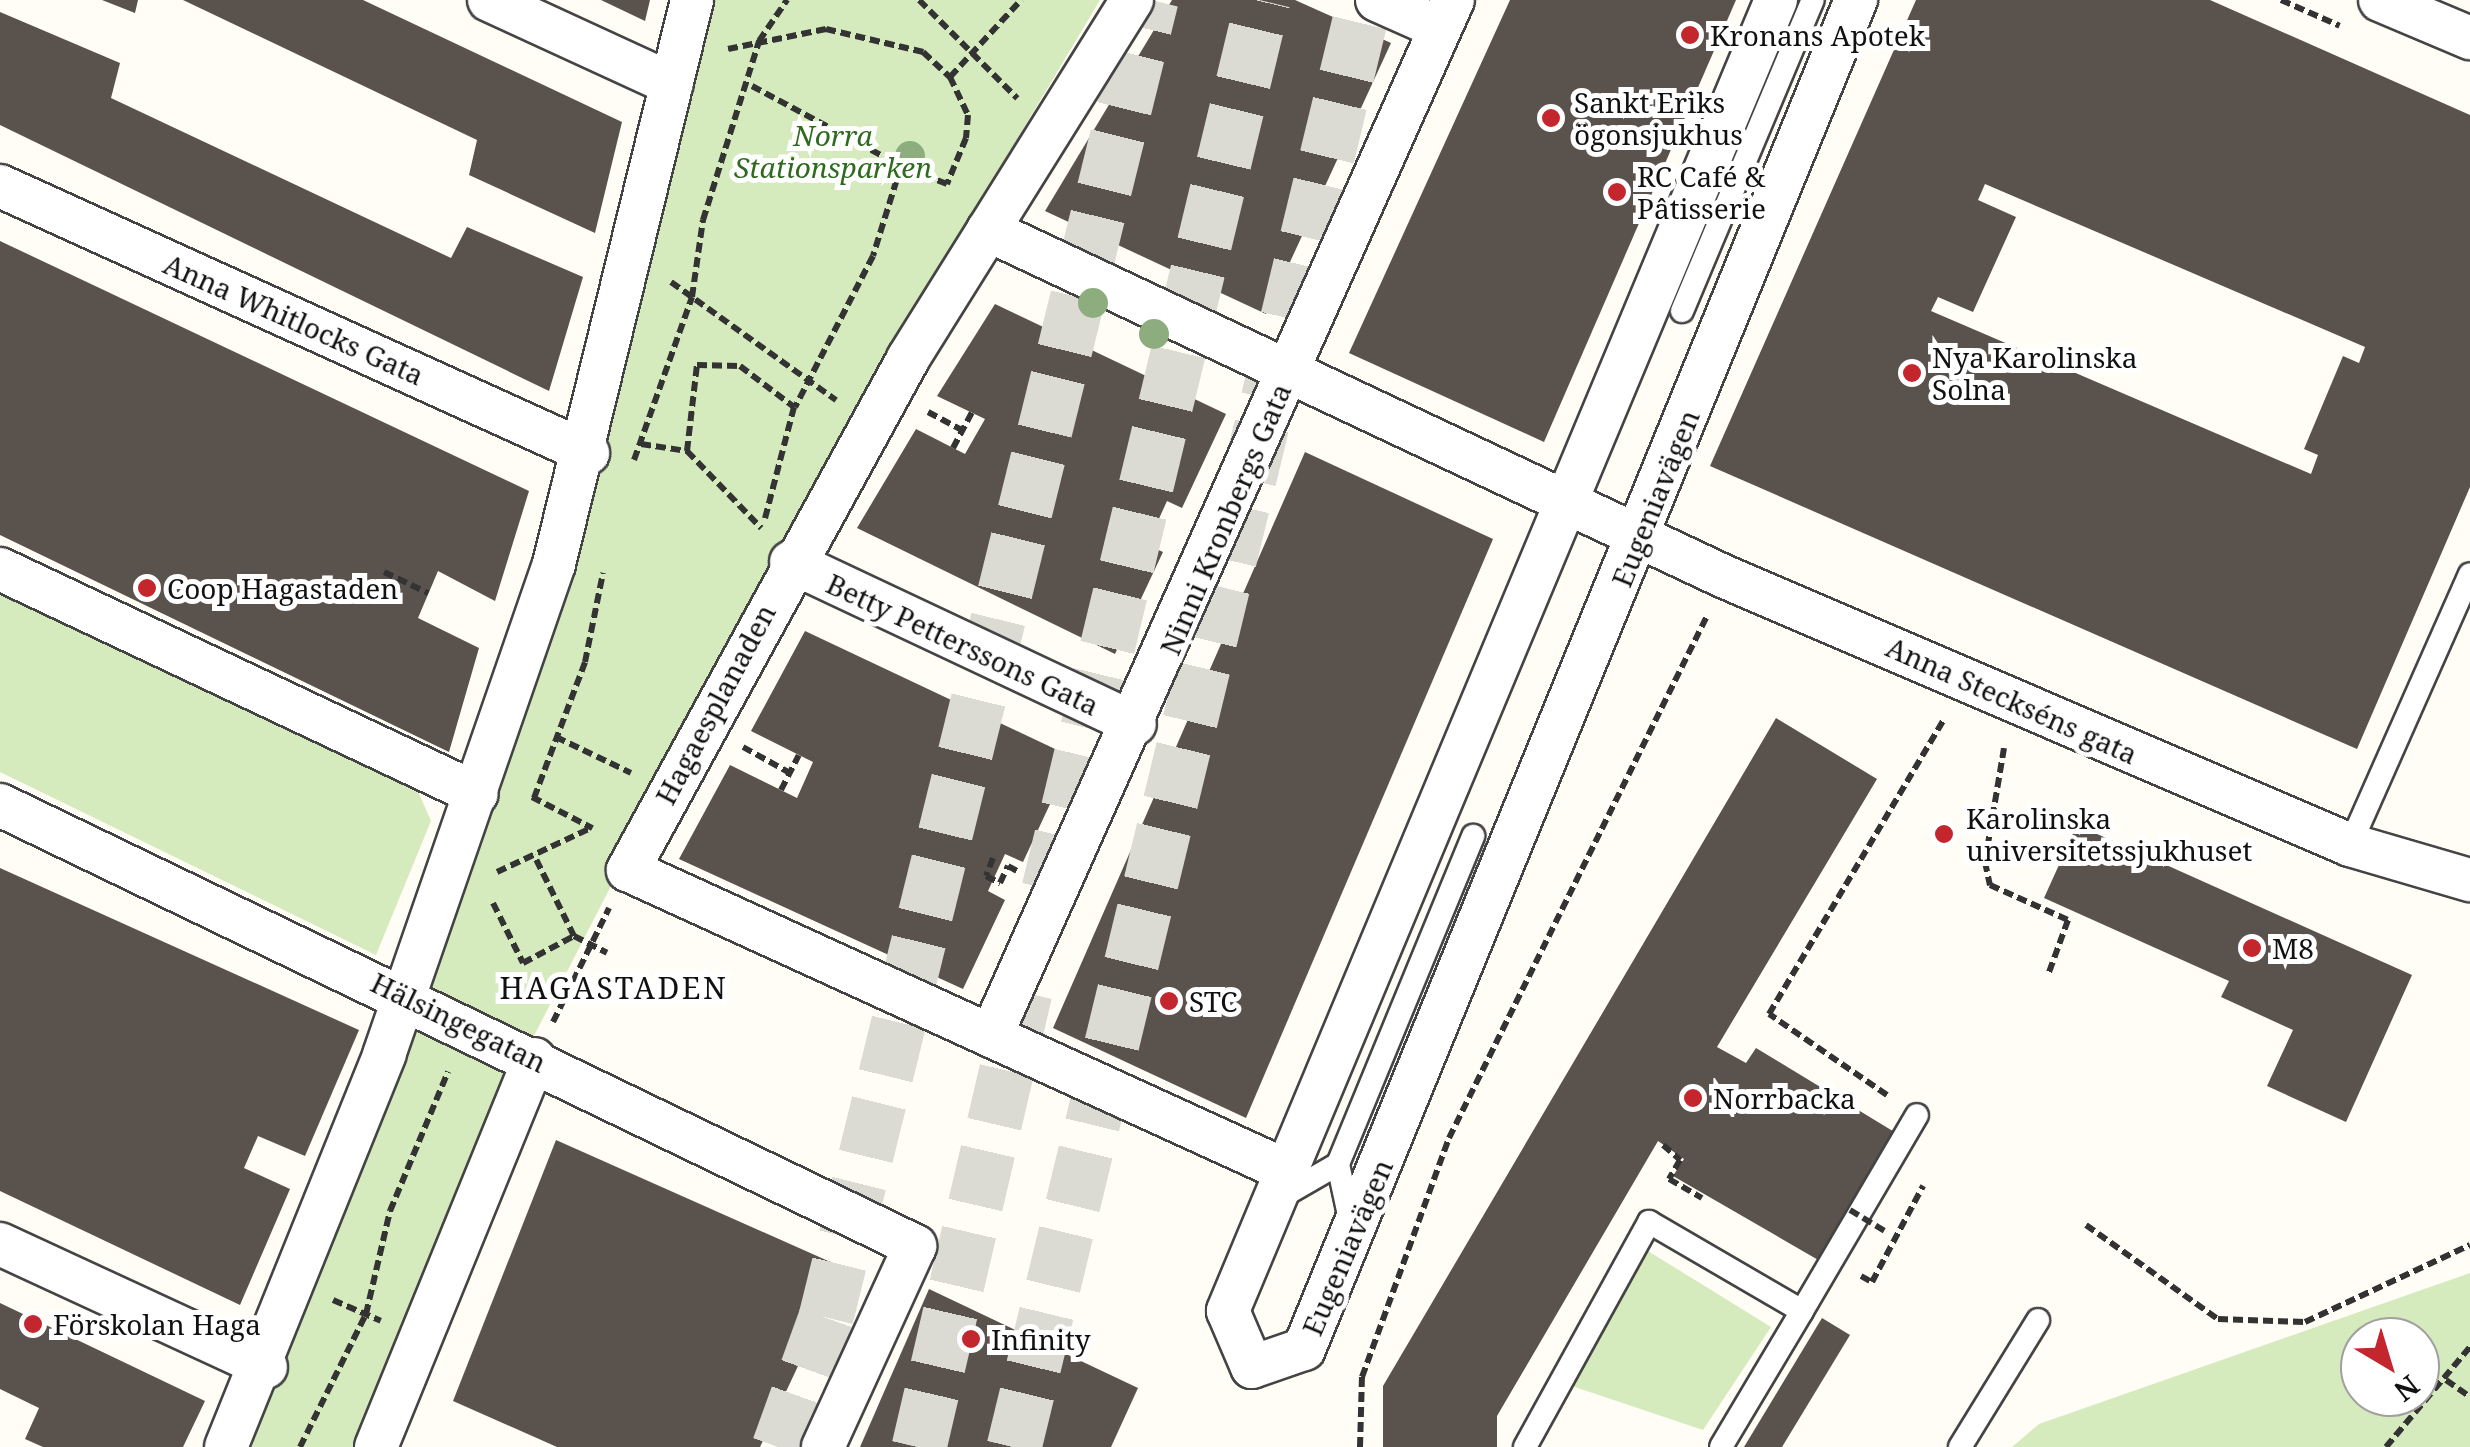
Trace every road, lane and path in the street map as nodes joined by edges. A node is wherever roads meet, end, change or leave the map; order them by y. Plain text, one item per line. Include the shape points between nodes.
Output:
1 (489, 0) edge
2 (692, 0) edge
3 (787, 0) edge
4 (919, 0) edge
5 (1022, 0) edge
6 (1132, 0) edge
7 (1377, 0) edge
8 (1856, 0) edge
9 (2380, 0) edge
10 (1805, 2) edge
11 (1447, 14) edge
12 (2470, 38) edge
13 (759, 42) junction
14 (973, 53) junction
15 (661, 70) junction
16 (950, 77) junction
17 (752, 86) junction
18 (1025, 107) dead end
19 (901, 166) junction
20 (0, 186) edge
21 (988, 230) junction
22 (633, 256) junction
23 (692, 298) junction
24 (1682, 311) dead end
25 (1288, 372) junction
26 (811, 382) junction
27 (843, 405) dead end
28 (914, 405) dead end
29 (794, 407) junction
30 (972, 413) dead end
31 (962, 430) junction
32 (641, 444) junction
33 (952, 448) dead end
34 (687, 451) junction
35 (588, 453) junction
36 (627, 477) dead end
37 (1561, 500) junction
38 (1640, 535) junction
39 (608, 550) dead end
40 (791, 562) junction
41 (0, 569) edge
42 (384, 572) dead end
43 (2470, 574) edge
44 (428, 593) dead end
45 (1726, 618) dead end
46 (1965, 681) junction
47 (1928, 712) dead end
48 (1944, 720) junction
49 (1135, 724) junction
50 (1960, 726) dead end
51 (1990, 740) dead end
52 (738, 745) dead end
53 (800, 755) dead end
54 (790, 773) junction
55 (781, 790) dead end
56 (520, 792) dead end
57 (477, 794) junction
58 (534, 798) junction
59 (0, 805) edge
60 (592, 828) junction
61 (1473, 836) dead end
62 (2350, 845) junction
63 (618, 853) junction
64 (534, 854) junction
65 (994, 858) dead end
66 (1008, 866) dead end
67 (480, 880) dead end
68 (2470, 880) edge
69 (486, 892) dead end
70 (492, 903) junction
71 (478, 909) dead end
72 (574, 936) junction
73 (591, 944) junction
74 (606, 952) dead end
75 (2048, 974) dead end
76 (405, 995) junction
77 (991, 1036) junction
78 (458, 1052) dead end
79 (534, 1059) junction
80 (1917, 1115) joint
81 (1660, 1149) dead end
82 (1338, 1164) junction
83 (1280, 1186) junction
84 (1922, 1186) dead end
85 (1702, 1198) dead end
86 (1850, 1210) dead end
87 (2086, 1224) dead end
88 (1353, 1236) junction
89 (1898, 1240) junction
90 (0, 1244) edge
91 (2470, 1244) edge
92 (1883, 1266) dead end
93 (296, 1285) junction
94 (1802, 1310) junction
95 (366, 1314) junction
96 (2038, 1320) dead end
97 (419, 1338) junction
98 (2470, 1347) edge
99 (266, 1367) junction
100 (2446, 1380) junction
101 (2470, 1396) edge
102 (226, 1447) edge
103 (300, 1447) edge
104 (376, 1447) edge
105 (823, 1447) edge
106 (1360, 1447) edge
107 (1526, 1447) edge
108 (1721, 1447) edge
109 (1960, 1447) edge
110 (2386, 1447) edge

1 - 15 street
2 - 15 street
3 - 13 path
4 - 14 path
5 - 14 path
6 - 21 street, Hagaesplanaden
7 - 11 street
8 - 38 street, Eugeniavägen
9 - 12 street
10 - 24 lane
10 - 37 street, Eugeniavägen
11 - 25 street, Ninni Kronbergs Gata
13 - 15 path
13 - 16 path via 826,29 891,38
13 - 17 path
14 - 16 path
14 - 18 path
15 - 22 street
16 - 19 path via 968,115 947,184
17 - 19 path
17 - 23 path via 703,220
19 - 26 path via 873,256
20 - 35 street, Anna Whitlocks Gata
21 - 25 street
21 - 40 street, Hagaesplanaden
22 - 23 path
22 - 35 street
23 - 26 path
23 - 32 path
25 - 37 street
25 - 49 street, Ninni Kronbergs Gata
26 - 27 path
26 - 29 path
28 - 31 path
29 - 34 path via 740,366 697,365
29 - 34 path via 762,528
30 - 31 path
31 - 33 path
32 - 34 path
32 - 36 path
35 - 57 street
37 - 38 street, Anna Steckséns gata
37 - 83 street, Eugeniavägen
38 - 46 street, Anna Steckséns gata
38 - 88 street, Eugeniavägen
39 - 58 path via 586,662
40 - 49 street, Betty Petterssons Gata
40 - 63 street, Hagaesplanaden
41 - 57 street
42 - 44 path
43 - 62 lane
45 - 106 path via 1709,610 1450,1138 1362,1376
46 - 48 path
46 - 62 street, Anna Steckséns gata
47 - 48 path
48 - 50 path
48 - 80 path via 1769,1014
49 - 77 street, Ninni Kronbergs Gata
51 - 75 path via 2005,746 1985,862 1990,885 2068,920
52 - 54 path
53 - 54 path
54 - 55 path
56 - 58 path
57 - 76 street
58 - 60 path
59 - 76 street, Hälsingegatan
60 - 63 path
60 - 64 path
61 - 82 lane
62 - 68 street, Anna Steckséns gata
63 - 73 path
63 - 77 street
64 - 67 path
64 - 72 path
65 - 66 path via 986,876 1000,882
69 - 70 path
70 - 71 path
70 - 72 path via 523,963
72 - 73 path
73 - 74 path
73 - 79 path
76 - 79 street, Hälsingegatan
76 - 93 street
77 - 83 street
78 - 95 path via 390,1210
79 - 97 street
79 - 105 street, Hälsingegatan via 915,1246
80 - 94 lane
81 - 85 path via 1680,1160 1668,1179
82 - 83 lane
82 - 88 lane
83 - 88 street, Eugeniavägen via 1228,1311 1252,1368 1304,1349
84 - 89 path
86 - 89 path, bridge
87 - 91 path via 2218,1319 2305,1322
89 - 92 path
90 - 99 street
93 - 95 path
93 - 99 street
94 - 107 lane via 1648,1222
94 - 108 lane
95 - 97 path
95 - 103 path
96 - 109 lane
97 - 104 street
98 - 100 path
99 - 102 street
100 - 101 path
100 - 110 path

